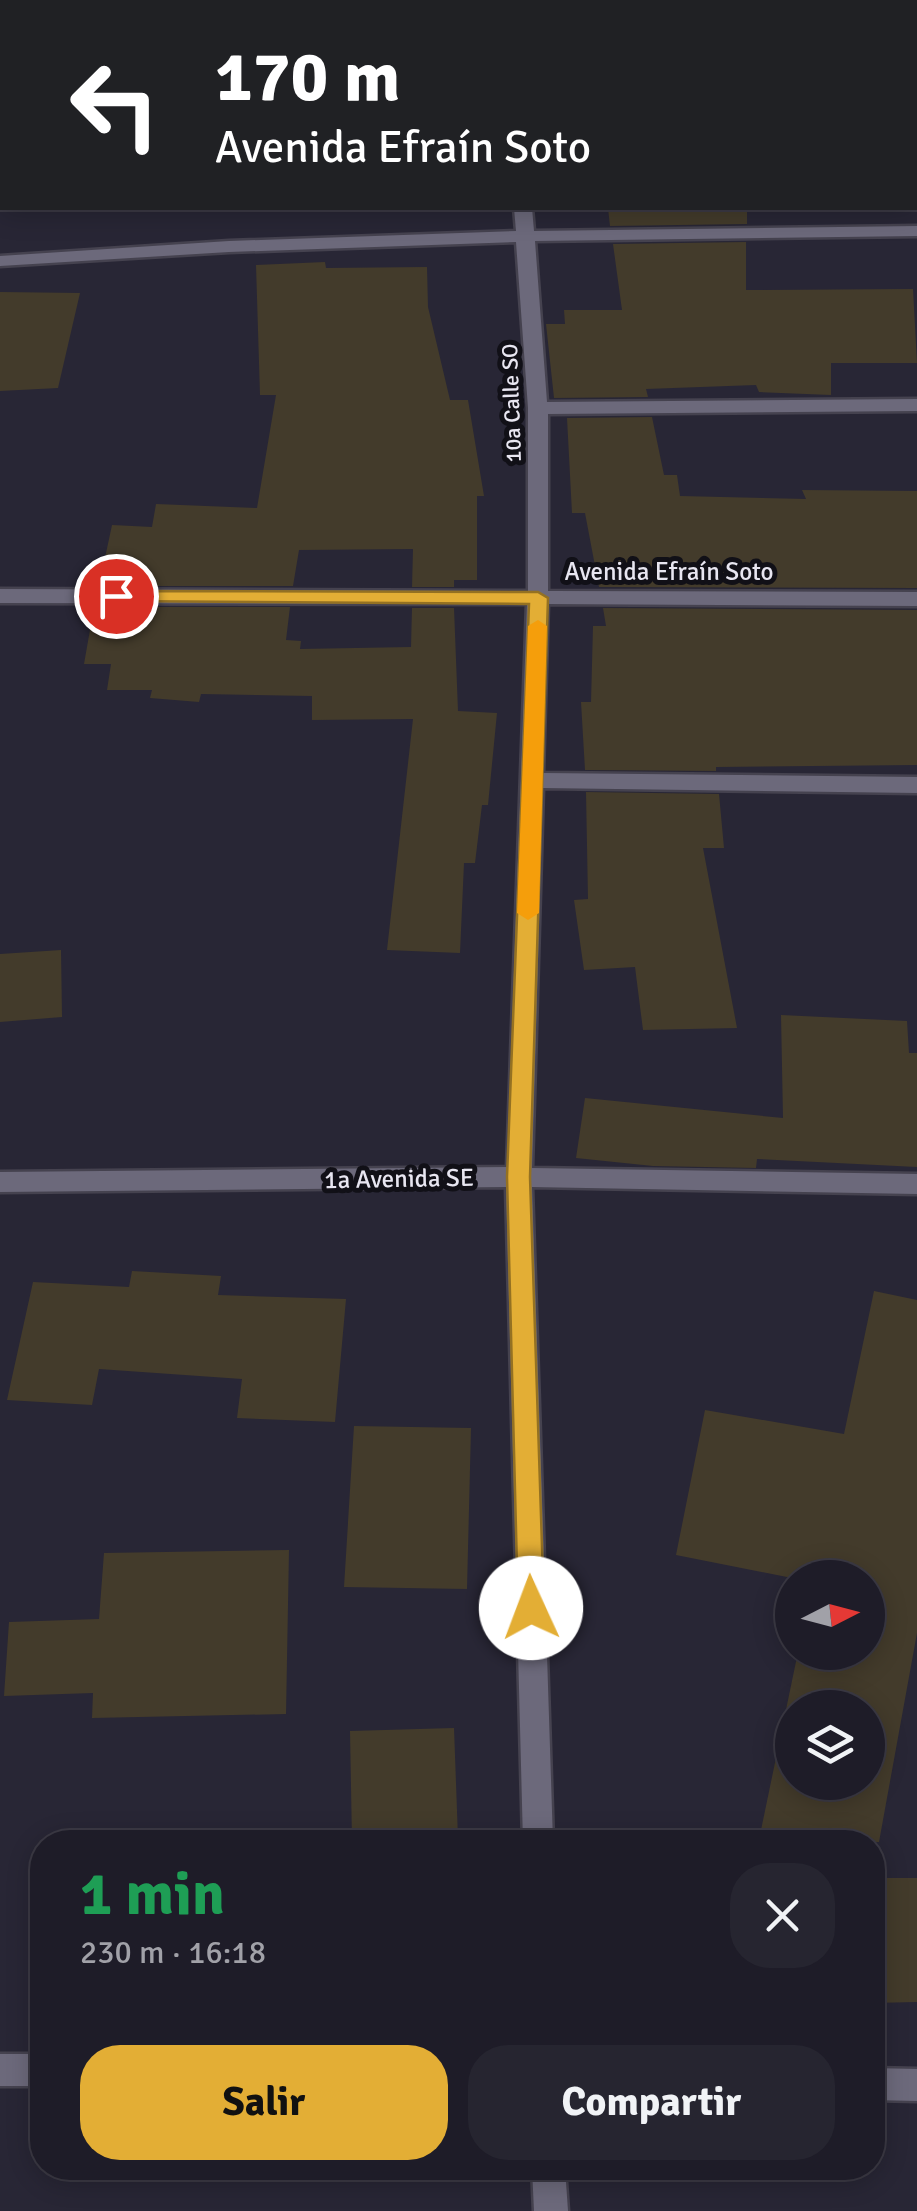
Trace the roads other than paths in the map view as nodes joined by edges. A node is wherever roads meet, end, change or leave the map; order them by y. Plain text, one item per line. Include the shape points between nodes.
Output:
1 (523, 210) edge
2 (778, 210) edge
3 (917, 230) edge
4 (783, 232) junction
5 (526, 236) junction
6 (0, 260) edge
7 (917, 405) edge
8 (538, 408) junction
9 (0, 596) edge
10 (538, 598) junction
11 (917, 599) edge
12 (532, 780) junction
13 (917, 784) edge
14 (519, 1177) junction
15 (0, 1182) edge
16 (917, 1184) edge
17 (538, 1830) edge
18 (0, 2070) edge
19 (30, 2070) edge
20 (885, 2084) edge
21 (917, 2085) edge
22 (550, 2180) edge
23 (551, 2211) edge

1 - 5 street, 10a Calle SO
2 - 4 street
3 - 4 street
4 - 5 street
5 - 6 street via 203,245
5 - 8 street, 10a Calle SO
7 - 8 street
8 - 10 street, 10a Calle SO
9 - 10 street, Avenida Efraín Soto
10 - 11 street, Avenida Efraín Soto
10 - 12 street, 10a Calle SO
12 - 13 street
12 - 14 street, 10a Calle SO
14 - 15 street, 1a Avenida SE
14 - 16 street, 1a Avenida SE
14 - 17 street, 10a Calle SO
18 - 19 street
20 - 21 street
22 - 23 street

